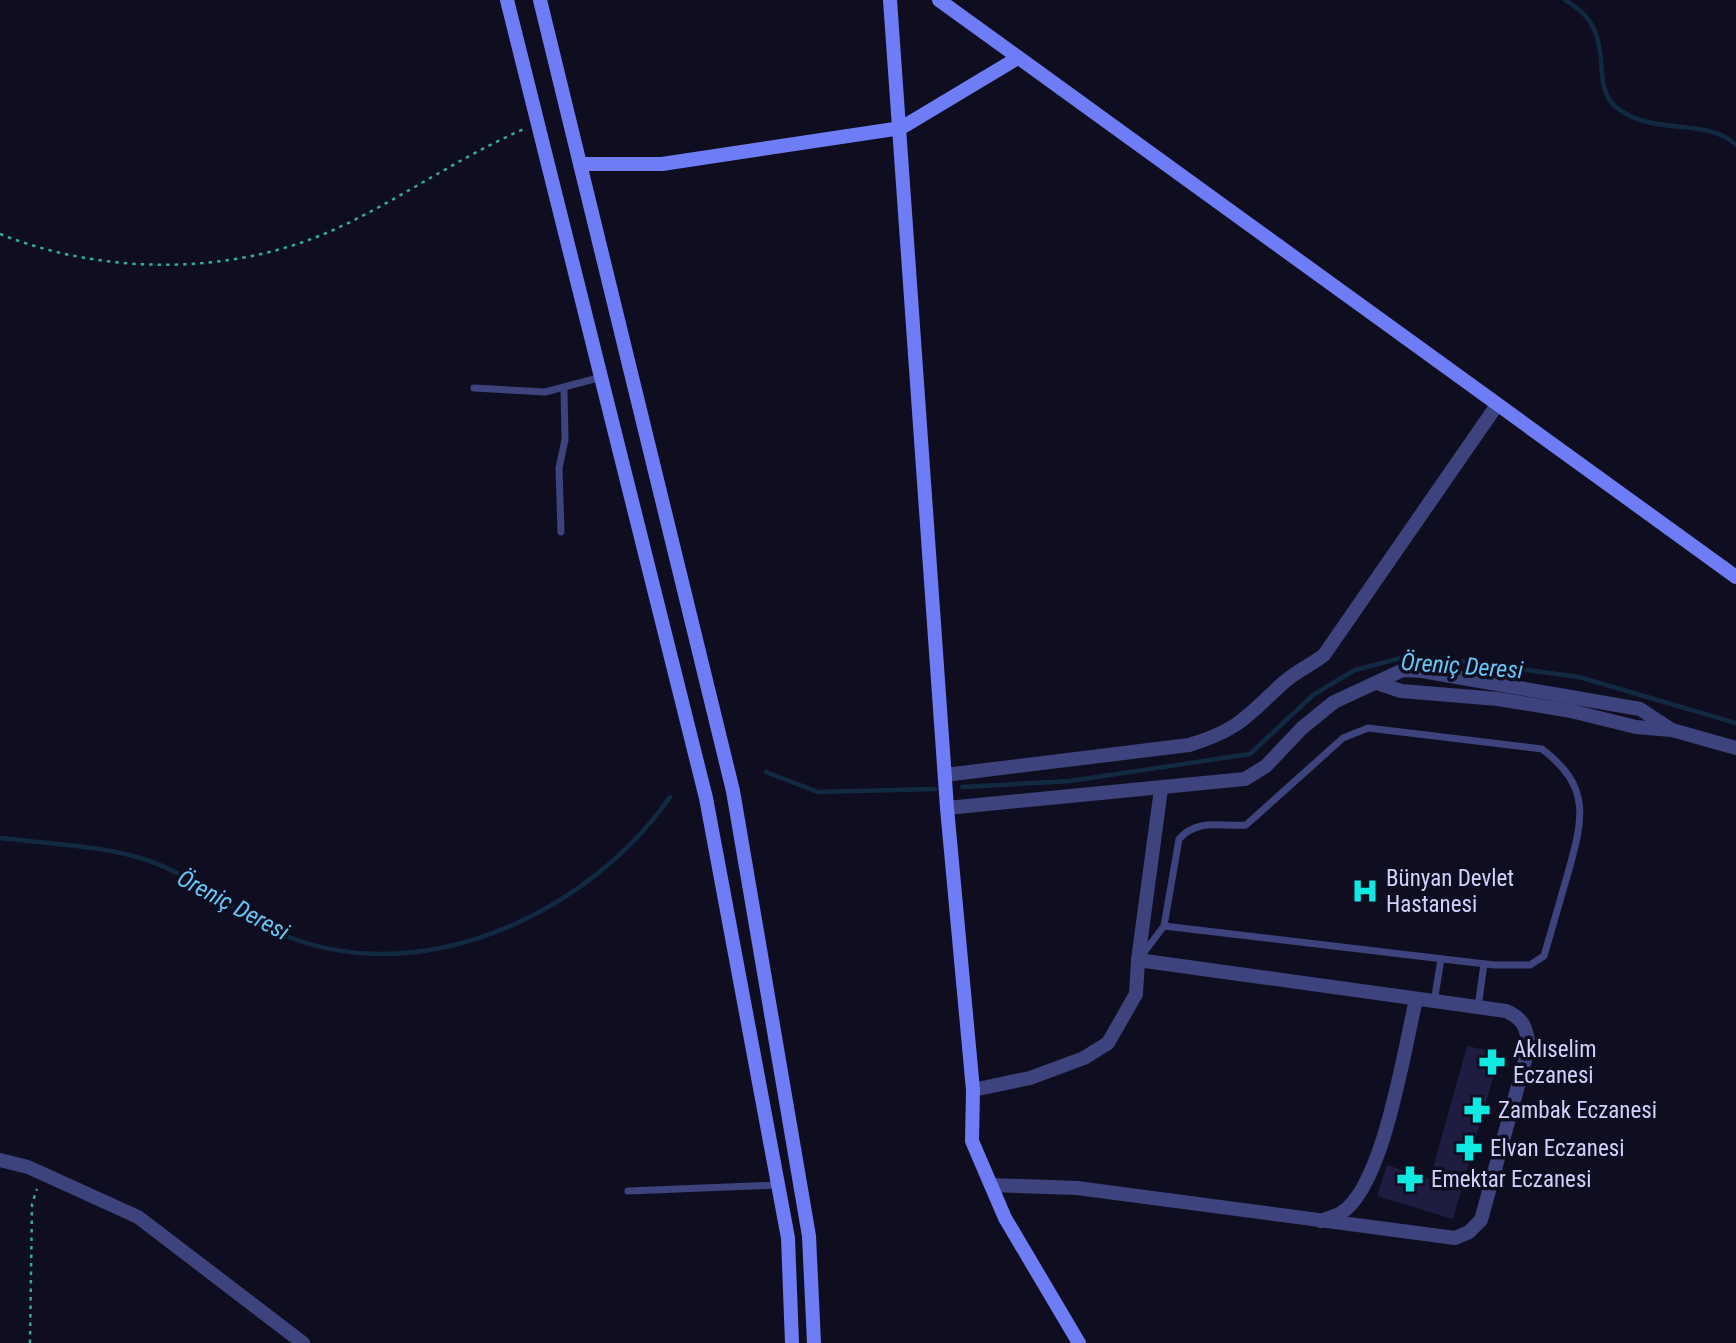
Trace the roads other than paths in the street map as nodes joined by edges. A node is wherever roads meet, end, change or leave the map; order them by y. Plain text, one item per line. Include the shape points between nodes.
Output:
1 (507, 0) edge
2 (540, 0) edge
3 (890, 0) edge
4 (939, 0) edge
5 (1016, 59) junction
6 (901, 128) junction
7 (582, 163) junction
8 (602, 377) junction
9 (474, 388) dead end
10 (565, 389) junction
11 (1497, 405) junction
12 (561, 531) dead end
13 (1736, 577) edge
14 (1377, 683) junction
15 (1672, 730) junction
16 (1736, 748) edge
17 (945, 775) junction
18 (1161, 789) junction
19 (947, 808) junction
20 (1164, 926) junction
21 (1441, 959) junction
22 (1138, 960) junction
23 (1484, 964) junction
24 (1416, 1000) junction
25 (1434, 1002) junction
26 (1477, 1008) junction
27 (973, 1090) junction
28 (0, 1160) edge
29 (778, 1185) junction
30 (991, 1185) junction
31 (628, 1191) dead end
32 (1320, 1221) junction
33 (303, 1343) edge
34 (792, 1343) edge
35 (814, 1343) edge
36 (1079, 1343) edge

1 - 8 street
2 - 7 street
3 - 6 street
4 - 5 street
5 - 6 street
5 - 11 street
6 - 7 street via 662,164
6 - 17 street
7 - 35 street via 733,791 810,1236
8 - 10 lane
8 - 29 street via 706,798
9 - 10 lane
10 - 12 lane via 565,440 559,468
11 - 13 street
11 - 17 street via 1324,655 1285,682 1251,716 1189,745
14 - 15 street via 1401,691 1498,699
14 - 15 street via 1403,670 1422,671 1640,709
14 - 18 street via 1322,711 1266,766 1245,779
15 - 16 street
17 - 19 street
18 - 19 street
18 - 22 street
19 - 27 street
20 - 21 lane
20 - 22 lane
20 - 23 lane via 1179,839 1203,824 1246,825 1343,738 1368,728 1542,749 1574,782 1582,824 1544,956 1531,965
21 - 23 lane
21 - 25 lane
22 - 24 street
22 - 27 street via 1136,993 1108,1043 1084,1058 1030,1079
23 - 26 lane
24 - 25 street
24 - 32 street via 1380,1152 1353,1201 1342,1213
25 - 26 street
26 - 32 street via 1520,1017 1529,1046 1481,1220 1455,1238
27 - 30 street via 972,1141
28 - 33 street via 138,1217
29 - 31 lane
29 - 34 street via 788,1238
30 - 32 street via 1077,1188
30 - 36 street via 1005,1218

